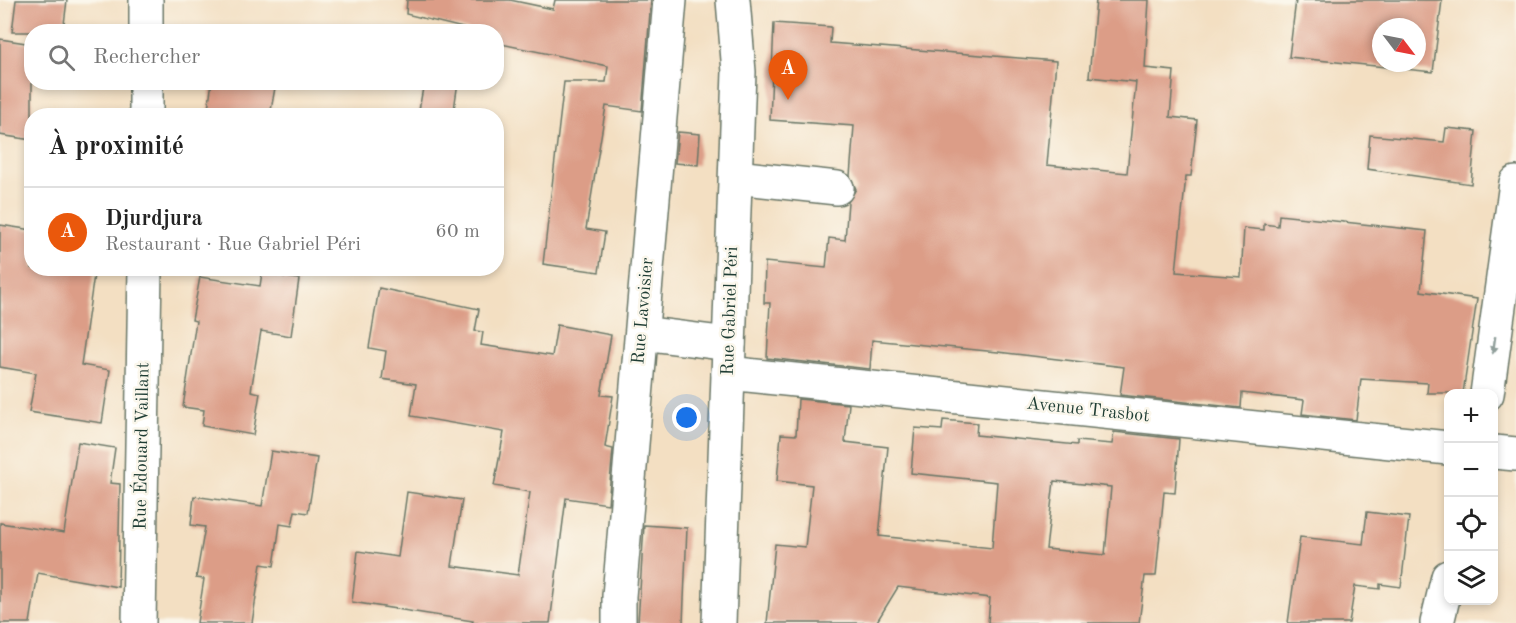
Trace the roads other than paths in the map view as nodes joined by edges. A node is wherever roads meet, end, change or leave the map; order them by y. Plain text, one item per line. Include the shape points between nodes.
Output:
1 (146, 0) edge
2 (670, 0) edge
3 (733, 0) edge
4 (146, 24) edge
5 (146, 90) edge
6 (146, 108) edge
7 (736, 177) junction
8 (1516, 183) edge
9 (837, 188) dead end
10 (145, 276) edge
11 (642, 333) junction
12 (729, 358) junction
13 (1488, 389) edge
14 (1444, 447) edge
15 (1498, 452) edge
16 (1516, 454) edge
17 (1444, 596) edge
18 (140, 623) edge
19 (619, 623) edge
20 (719, 623) edge
21 (1437, 623) edge

1 - 4 street
2 - 11 street, Rue Lavoisier
3 - 7 street, Rue Gabriel Péri via 738,72
5 - 6 street
7 - 9 street
7 - 12 street, Rue Gabriel Péri
8 -> 13 street
10 - 18 street, Rue Édouard Vaillant
11 - 12 street, Avenue Trasbot
11 - 19 street, Rue Lavoisier
12 - 14 street, Avenue Trasbot
12 - 20 street, Rue Gabriel Péri
15 - 16 street
17 - 21 street

